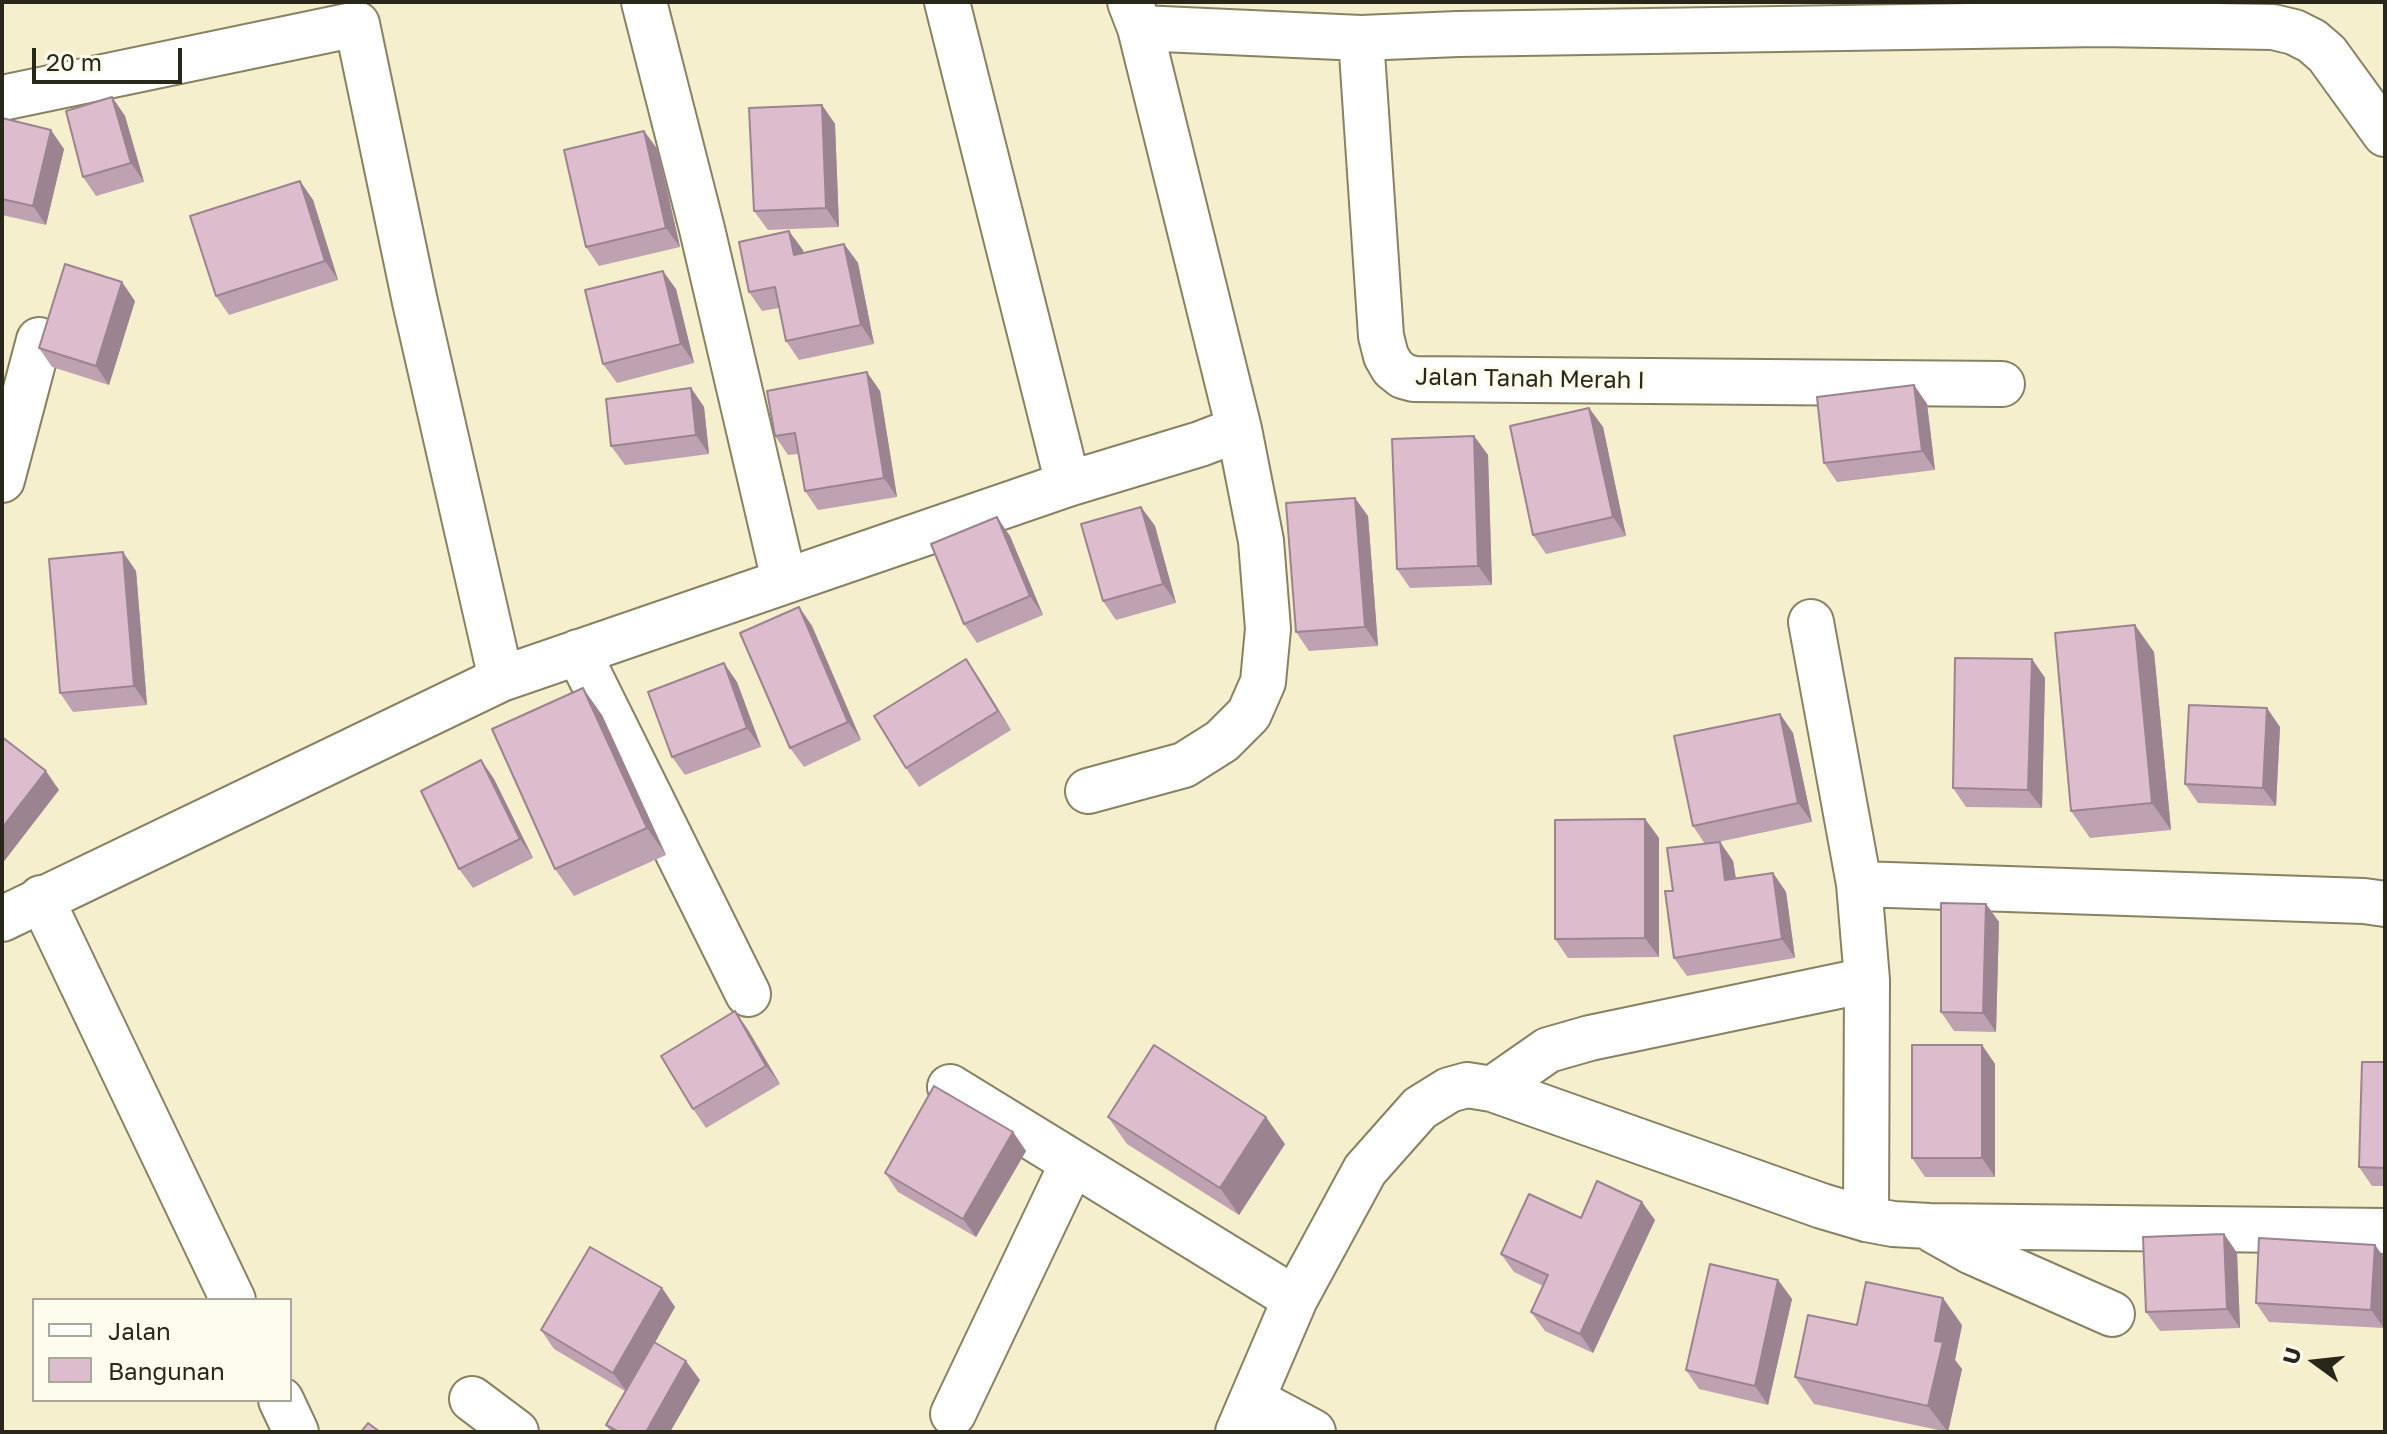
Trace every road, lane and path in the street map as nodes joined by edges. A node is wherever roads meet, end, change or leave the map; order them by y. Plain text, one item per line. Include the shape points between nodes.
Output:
1 (644, 2) edge
2 (947, 2) edge
3 (1135, 15) edge
4 (1828, 15) edge
5 (2286, 17) edge
6 (1461, 18) edge
7 (1361, 38) junction
8 (2, 98) edge
9 (2385, 134) edge
10 (39, 340) edge
11 (2002, 384) dead end
12 (1239, 429) junction
13 (2, 480) edge
14 (1068, 484) junction
15 (784, 580) junction
16 (1811, 622) dead end
17 (578, 652) junction
18 (501, 679) junction
19 (1088, 791) dead end
20 (1859, 884) junction
21 (41, 898) junction
22 (2385, 904) edge
23 (2, 919) edge
24 (1867, 980) junction
25 (748, 994) dead end
26 (950, 1087) dead end
27 (1492, 1089) junction
28 (1072, 1164) junction
29 (1866, 1219) junction
30 (1929, 1226) junction
31 (2385, 1231) edge
32 (232, 1298) edge
33 (1295, 1299) junction
34 (2112, 1314) dead end
35 (472, 1399) dead end
36 (282, 1402) edge
37 (953, 1414) dead end
38 (1246, 1416) edge
39 (296, 1432) edge
40 (516, 1432) edge
41 (1313, 1432) edge

1 - 15 street
2 - 14 street
3 - 7 street
3 - 12 street
4 - 5 street via 2273,27
4 - 6 street
5 - 9 street via 2327,54
6 - 7 street
7 - 11 street, Jalan Tanah Merah I via 1381,336 1386,356 1403,376
8 - 18 street via 357,24
10 - 13 street
12 - 14 street
12 - 19 street via 1261,541 1268,629 1263,682 1249,714 1222,741 1184,765
14 - 15 street
15 - 17 street
16 - 20 street
17 - 18 street
17 - 25 street
18 - 21 street
20 - 22 street
20 - 24 street
21 - 23 street
21 - 32 street
24 - 27 street via 1548,1050
24 - 29 street
26 - 28 street
27 - 29 street
27 - 33 street via 1467,1085 1420,1108 1365,1170
28 - 33 street
28 - 37 street
29 - 30 street
30 - 31 street
30 - 34 street via 1972,1252
33 - 38 street
35 - 40 street
36 - 39 street
38 - 41 street

